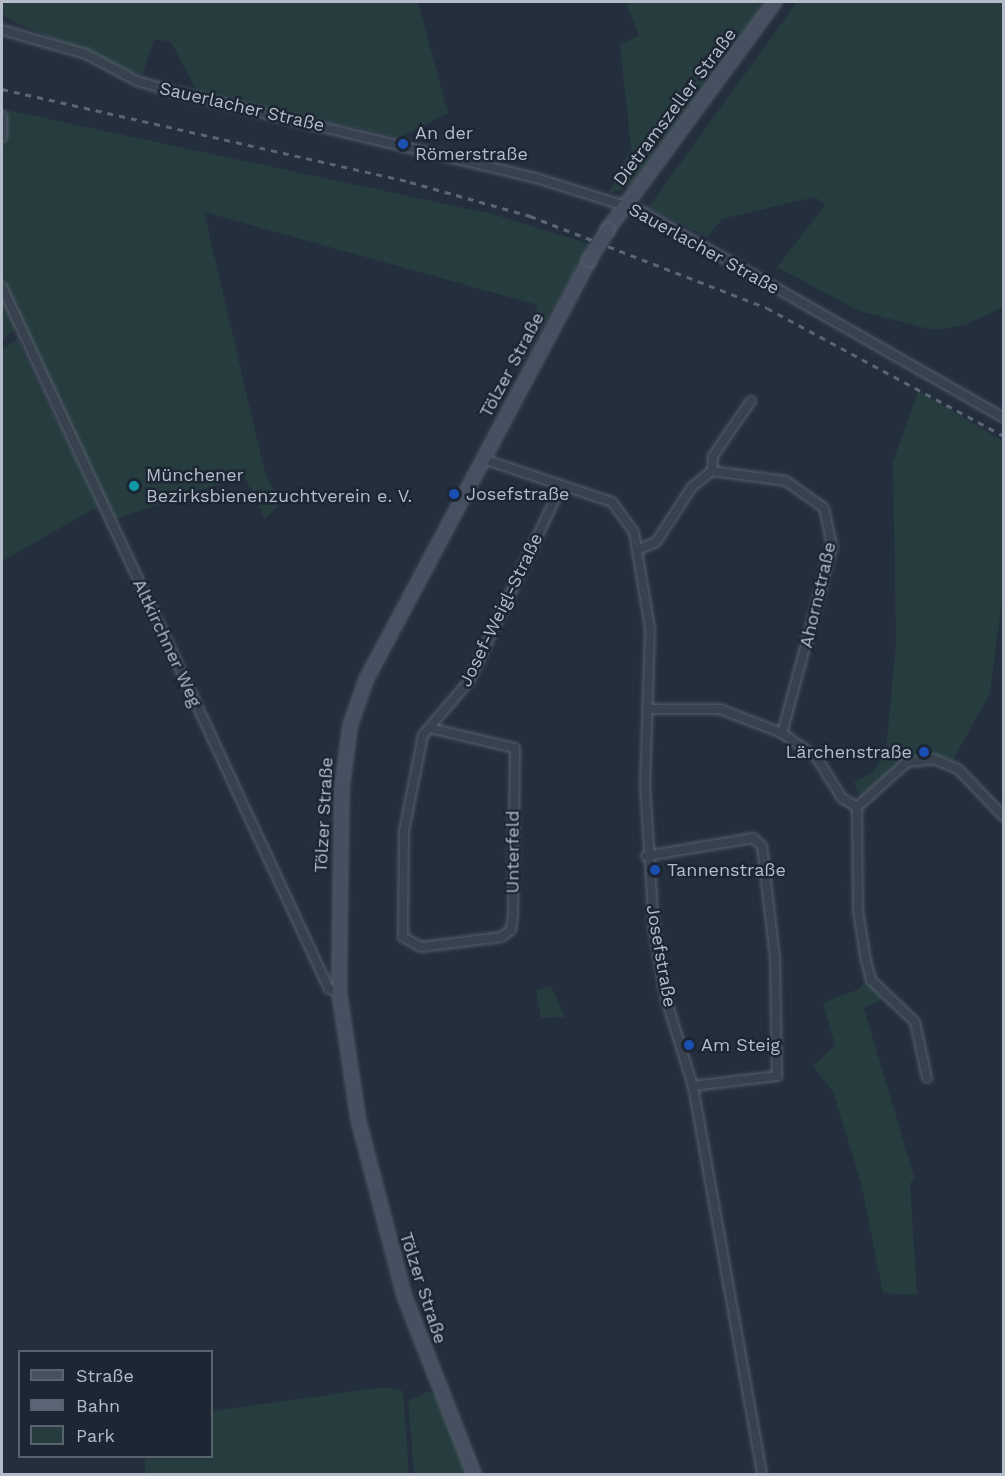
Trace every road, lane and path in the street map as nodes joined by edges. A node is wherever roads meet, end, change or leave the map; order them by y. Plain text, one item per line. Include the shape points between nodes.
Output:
1 (776, 2) edge
2 (2, 30) edge
3 (3, 121) edge
4 (2, 137) edge
5 (624, 205) junction
6 (2, 286) edge
7 (751, 401) dead end
8 (1004, 418) edge
9 (483, 459) junction
10 (712, 471) junction
11 (561, 486) junction
12 (639, 549) junction
13 (647, 709) junction
14 (429, 728) junction
15 (782, 733) junction
16 (858, 807) junction
17 (1004, 817) edge
18 (646, 855) junction
19 (403, 937) joint
20 (339, 991) junction
21 (927, 1078) dead end
22 (693, 1086) junction
23 (474, 1474) edge
24 (762, 1474) edge

1 - 5 main road, Dietramszeller Straße
2 - 5 street, Sauerlacher Straße via 86,54 160,87 536,178
3 - 4 street
5 - 8 street, Sauerlacher Straße
5 - 9 main road, Tölzer Straße, bridge via 589,260
6 - 20 street, Altkirchner Weg via 329,989
7 - 10 street via 713,456
9 - 11 street, Josefstraße
9 - 20 main road, Tölzer Straße via 366,680 350,726 342,787
10 - 12 street via 692,487 656,542
10 - 15 street, Ahornstraße via 796,484 817,499 831,524 832,547
11 - 12 street, Josefstraße via 621,508
11 - 14 street, Josef-Weigl-Straße via 469,681
12 - 13 street, Josefstraße via 650,629
13 - 15 street via 720,710
13 - 18 street, Josefstraße
14 - 19 street, Josef-Weigl-Straße via 418,747 404,831
14 - 19 street, Unterfeld via 515,748 513,915 507,934 475,942 421,947
15 - 16 street via 817,758 842,798
16 - 17 street via 907,762 934,759 958,769
16 - 21 street via 858,910 867,964 872,980 915,1022
18 - 22 street, Josefstraße via 666,999
18 - 22 street via 753,838 762,846 775,959 777,1076
20 - 23 main road, Tölzer Straße via 358,1118 389,1243 419,1338
22 - 24 street, Josefstraße

